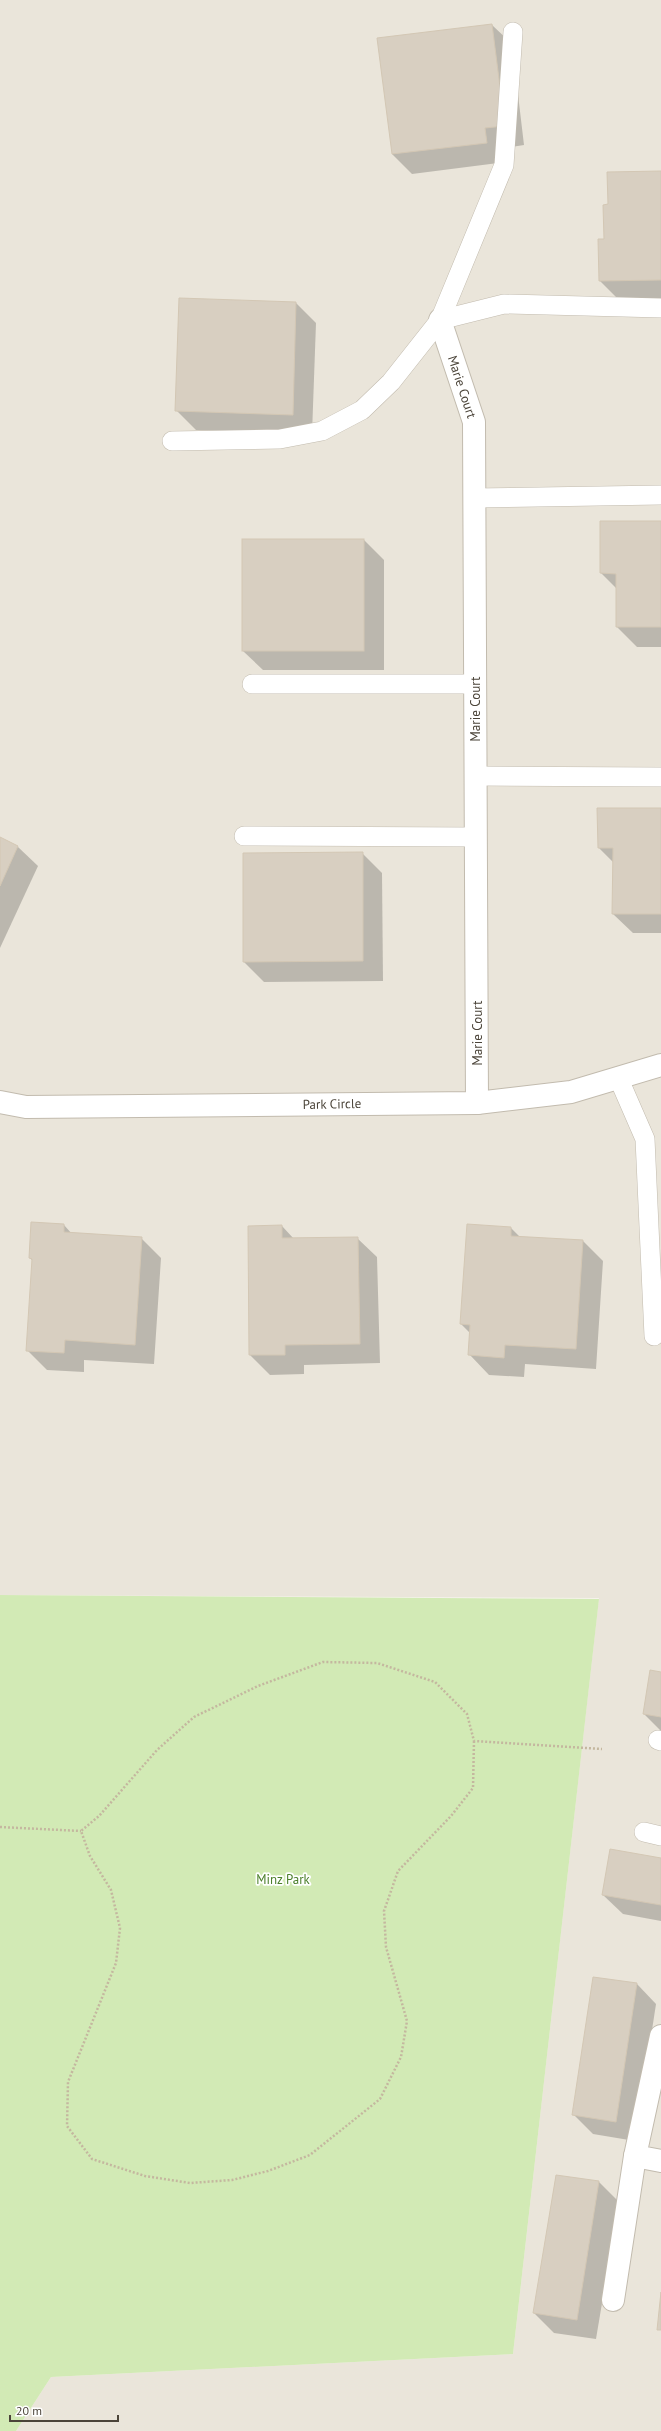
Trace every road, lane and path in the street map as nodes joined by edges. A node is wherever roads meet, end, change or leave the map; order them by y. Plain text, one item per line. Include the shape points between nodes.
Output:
1 (513, 32) dead end
2 (661, 308) edge
3 (440, 320) junction
4 (172, 441) dead end
5 (661, 495) edge
6 (474, 498) junction
7 (252, 684) dead end
8 (475, 684) junction
9 (476, 776) junction
10 (661, 777) edge
11 (244, 836) dead end
12 (476, 837) junction
13 (661, 1065) edge
14 (618, 1077) junction
15 (0, 1102) edge
16 (477, 1103) junction
17 (654, 1336) dead end
18 (474, 1742) junction
19 (602, 1748) dead end
20 (0, 1826) edge
21 (81, 1831) junction
22 (661, 2036) edge
23 (635, 2156) junction
24 (661, 2161) edge
25 (613, 2300) dead end

1 - 3 lane via 504,165
2 - 3 lane via 504,304
3 - 4 lane via 391,382 362,410 322,431 280,439
3 - 6 street, Marie Court via 474,422
5 - 6 lane
6 - 8 street, Marie Court
7 - 8 lane
8 - 9 street, Marie Court
9 - 10 lane
9 - 12 street, Marie Court
11 - 12 lane
12 - 16 street, Marie Court
13 - 14 street, Park Circle
14 - 16 street, Park Circle via 571,1092
14 - 17 lane via 645,1139
15 - 16 street, Park Circle via 26,1107
18 - 19 path
18 - 21 path via 467,1714 435,1682 377,1663 323,1662 258,1686 194,1717 157,1750 99,1816
18 - 21 path via 473,1788 451,1816 398,1871 384,1911 386,1947 407,2021 401,2057 380,2099 310,2155 268,2172 232,2180 190,2183 145,2176 92,2159 67,2126 68,2082 116,1963 120,1928 111,1890 90,1856
20 - 21 path
22 - 23 street
23 - 24 street
23 - 25 street

